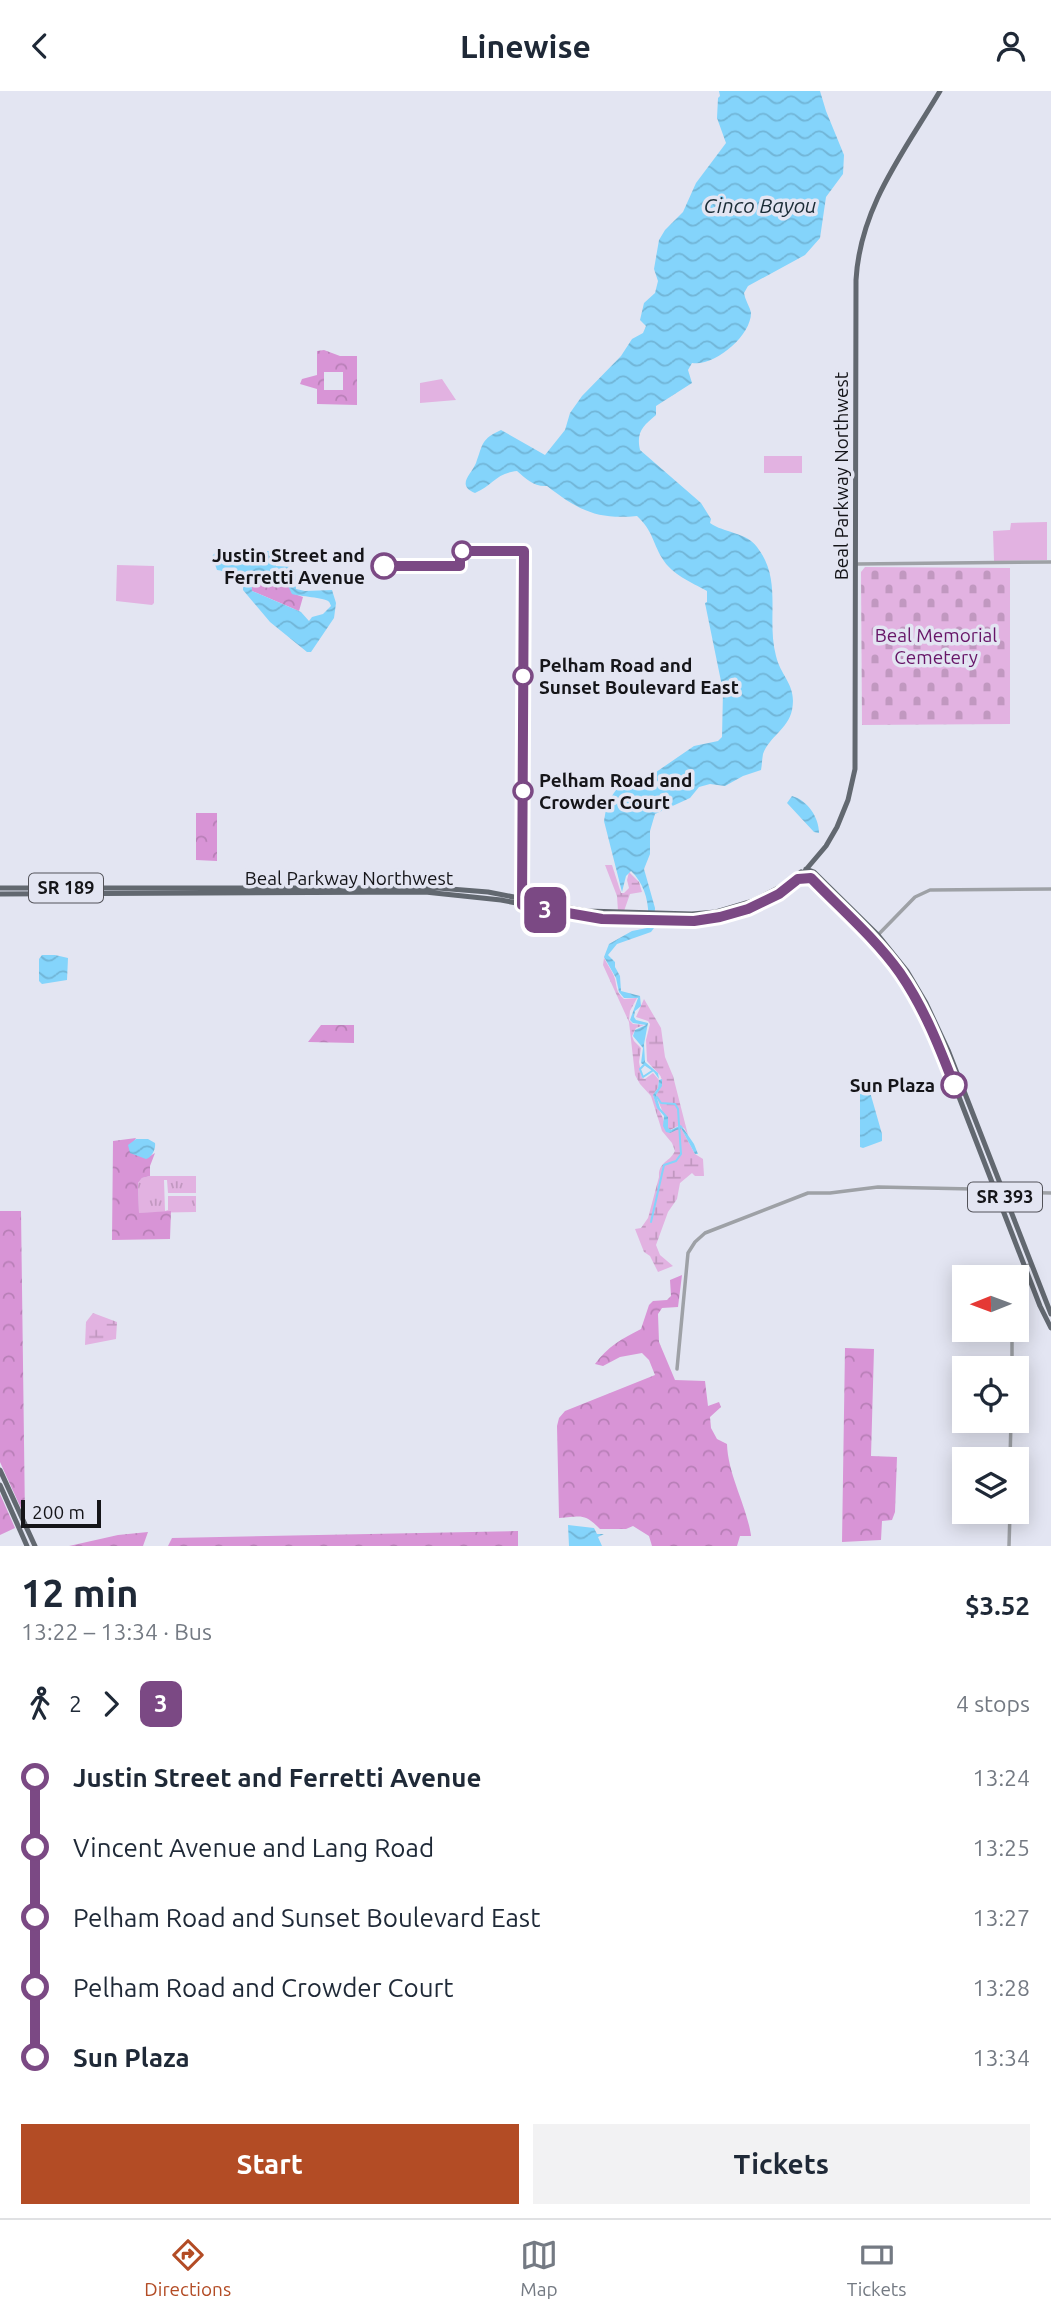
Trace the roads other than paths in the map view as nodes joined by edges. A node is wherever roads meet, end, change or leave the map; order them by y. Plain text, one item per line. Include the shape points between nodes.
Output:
1 (940, 91) edge
2 (1051, 562) edge
3 (856, 564) junction
4 (806, 869) junction
5 (811, 878) junction
6 (798, 879) junction
7 (255, 887) junction
8 (385, 887) junction
9 (0, 888) edge
10 (1051, 889) edge
11 (242, 893) junction
12 (261, 893) junction
13 (379, 893) junction
14 (0, 894) edge
15 (760, 898) junction
16 (744, 910) junction
17 (848, 915) junction
18 (646, 917) junction
19 (656, 917) junction
20 (861, 918) junction
21 (875, 937) junction
22 (1000, 1192) junction
23 (1051, 1193) edge
24 (1028, 1265) edge
25 (1029, 1268) edge
26 (1029, 1269) edge
27 (1051, 1314) edge
28 (1051, 1328) edge
29 (677, 1369) dead end
30 (0, 1470) edge
31 (0, 1485) edge
32 (1010, 1524) edge
33 (27, 1546) edge
34 (35, 1546) edge
35 (1009, 1546) edge

1 - 3 main road, Beal Parkway Northwest / SR 189 via 878,196 859,252
2 - 3 street
3 - 4 main road, Beal Parkway Northwest / SR 189 via 855,772 837,827
4 - 5 main road, SR 393
4 - 6 main road, Beal Parkway Northwest / SR 189
4 - 15 main road, Beal Parkway Northwest / SR 189
4 - 20 main road, SR 393
5 - 6 main road
5 - 17 main road, SR 393
6 - 16 main road, Beal Parkway Northwest / SR 189 via 779,894
7 - 8 main road, Beal Parkway Northwest / SR 189
7 - 9 main road, Beal Parkway Northwest / SR 189
7 - 11 main road
7 - 12 main road
8 - 13 main road
8 - 18 main road, Beal Parkway Northwest / SR 189 via 488,892
10 - 21 street via 930,890 915,897
11 - 12 main road, Beal Parkway Northwest / SR 189
11 - 14 main road, Beal Parkway Northwest / SR 189
12 - 13 main road, Beal Parkway Northwest / SR 189
13 - 18 main road, Beal Parkway Northwest / SR 189 via 463,895 586,917
15 - 16 main road
15 - 19 main road, Beal Parkway Northwest / SR 189 via 716,912
16 - 19 main road, Beal Parkway Northwest / SR 189 via 704,919
17 - 20 main road
17 - 21 main road, SR 393
18 - 19 main road, Beal Parkway Northwest / SR 189
20 - 21 main road, SR 393
21 - 22 main road, SR 393 via 923,1011
22 - 23 street
22 - 24 main road, SR 393
22 - 29 street via 878,1187 808,1193 705,1233 687,1256
25 - 27 main road, SR 393
26 - 28 main road, SR 393
30 - 34 main road
31 - 33 main road
32 - 35 street

